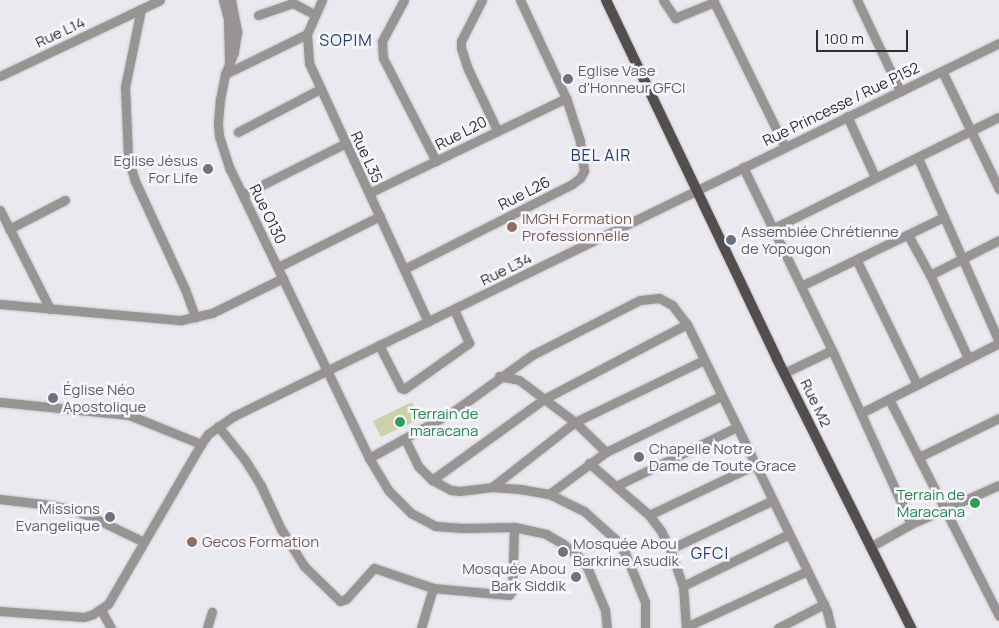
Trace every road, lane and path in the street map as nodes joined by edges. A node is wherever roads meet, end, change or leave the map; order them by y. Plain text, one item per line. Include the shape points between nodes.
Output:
1 (160, 0) edge
2 (322, 0) edge
3 (404, 0) edge
4 (482, 0) edge
5 (520, 0) edge
6 (606, 0) edge
7 (663, 0) edge
8 (857, 0) edge
9 (225, 1) edge
10 (714, 1) edge
11 (141, 9) junction
12 (314, 14) junction
13 (258, 16) dead end
14 (307, 34) junction
15 (999, 43) edge
16 (942, 71) junction
17 (225, 74) junction
18 (0, 76) edge
19 (320, 89) junction
20 (900, 91) junction
21 (566, 98) junction
22 (847, 116) junction
23 (999, 117) edge
24 (498, 130) junction
25 (971, 131) junction
26 (238, 132) dead end
27 (346, 143) junction
28 (785, 147) junction
29 (918, 158) junction
30 (436, 161) junction
31 (743, 167) junction
32 (875, 177) junction
33 (999, 189) edge
34 (696, 190) junction
35 (369, 193) junction
36 (244, 194) junction
37 (65, 200) dead end
38 (0, 210) edge
39 (380, 216) junction
40 (944, 217) junction
41 (9, 228) junction
42 (772, 228) junction
43 (908, 235) junction
44 (999, 240) edge
45 (962, 258) junction
46 (857, 261) junction
47 (278, 267) junction
48 (404, 268) junction
49 (930, 275) junction
50 (284, 278) junction
51 (801, 286) junction
52 (0, 304) edge
53 (50, 309) junction
54 (454, 310) junction
55 (195, 318) junction
56 (428, 322) junction
57 (687, 324) junction
58 (999, 342) edge
59 (379, 345) junction
60 (832, 350) junction
61 (968, 358) junction
62 (704, 360) junction
63 (328, 372) junction
64 (784, 373) junction
65 (499, 376) junction
66 (917, 384) junction
67 (721, 396) junction
68 (544, 399) junction
69 (889, 399) junction
70 (0, 402) edge
71 (861, 413) junction
72 (999, 418) edge
73 (575, 422) junction
74 (218, 426) junction
75 (737, 427) junction
76 (406, 439) junction
77 (201, 444) junction
78 (606, 452) junction
79 (918, 457) junction
80 (369, 458) junction
81 (589, 463) junction
82 (755, 465) junction
83 (432, 480) junction
84 (999, 485) edge
85 (616, 486) junction
86 (492, 487) junction
87 (549, 494) junction
88 (0, 499) edge
89 (772, 500) junction
90 (946, 508) junction
91 (649, 515) junction
92 (911, 524) junction
93 (514, 527) junction
94 (789, 534) junction
95 (144, 542) junction
96 (870, 547) junction
97 (670, 548) junction
98 (808, 570) junction
99 (683, 586) junction
100 (433, 588) junction
101 (824, 604) junction
102 (101, 610) junction
103 (0, 611) edge
104 (212, 612) dead end
105 (999, 616) edge
106 (112, 628) edge
107 (207, 628) edge
108 (421, 628) edge
109 (607, 628) edge
110 (645, 628) edge
111 (686, 628) edge
112 (778, 628) edge
113 (831, 628) edge
114 (911, 628) edge

1 - 11 street, Rue L14
2 - 12 street, Rue L35
3 - 30 street via 382,41 382,58
4 - 24 street via 461,41 461,48
5 - 21 street, Rue L26
6 - 34 main road, Rue M2
7 - 10 street via 674,18
8 - 20 street
9 - 17 street, Rue O130 via 229,33 229,62
10 - 28 street
11 - 18 street, Rue L14
11 - 55 street via 125,87 128,157 135,181
12 - 13 street via 293,3
12 - 14 street, Rue L35
14 - 17 street
14 - 19 street, Rue L35 via 309,62
15 - 16 street, Rue Princesse / Rue P152
16 - 20 street, Rue Princesse / Rue P152
16 - 25 street
17 - 36 street, Rue O130 via 218,113 219,136 230,169
19 - 26 street
19 - 27 street, Rue L35
20 - 22 street, Rue Princesse / Rue P152
21 - 24 street, Rue L20
21 - 48 street, Rue L26 via 580,141 584,170 580,178
22 - 28 street, Rue Princesse / Rue P152
22 - 32 street
23 - 25 street
24 - 30 street, Rue L20
25 - 29 street
25 - 33 street
27 - 35 street, Rue L35
27 - 36 street
28 - 31 street, Rue Princesse / Rue P152
29 - 32 street
29 - 40 street
30 - 35 street, Rue L20
31 - 34 street, Rue Princesse / Rue P152
31 - 42 street
32 - 42 street
34 - 54 street, Rue L34
34 - 64 main road, Rue M2
35 - 39 street, Rue L35
36 - 47 street, Rue O130
37 - 41 street
38 - 41 street
39 - 47 street
39 - 48 street, Rue L35
40 - 43 street
40 - 45 street
41 - 53 street
42 - 51 street
43 - 46 street
43 - 49 street
44 - 45 street
45 - 49 street
45 - 58 street
46 - 51 street
46 - 66 street
47 - 50 street, Rue O130
48 - 56 street, Rue L35
49 - 61 street
50 - 55 street
50 - 63 street, Rue O130
51 - 60 street
52 - 53 street
53 - 55 street via 181,320
54 - 56 street, Rue L34
54 - 59 street via 469,343 404,389
56 - 59 street, Rue L34
57 - 62 street
57 - 65 street via 672,305 659,298 640,300 532,355
57 - 68 street
58 - 61 street
59 - 63 street, Rue L34
60 - 64 street
60 - 71 street
61 - 66 street
62 - 67 street
62 - 73 street
63 - 74 street, Rue L34
63 - 80 street, Rue O130
64 - 96 main road, Rue M2
65 - 68 street via 519,380
65 - 76 street via 454,411
66 - 69 street
67 - 75 street
67 - 78 street
68 - 73 street
68 - 83 street
69 - 71 street
69 - 79 street
70 - 77 street via 129,415
71 - 92 street
72 - 79 street
73 - 78 street
73 - 86 street
74 - 77 street, Rue L34
74 - 100 street via 261,486 281,529 304,566 340,601 346,599 374,568
75 - 82 street
75 - 85 street
76 - 80 street
76 - 83 street via 418,466
77 - 95 street, Rue L34
78 - 81 street
79 - 90 street
80 - 93 street, Rue O130 via 388,490 411,513 435,526
81 - 85 street
81 - 87 street
82 - 89 street
82 - 91 street
83 - 86 street via 451,490
84 - 90 street
85 - 91 street
86 - 87 street
87 - 110 street via 584,511 615,539 632,567 644,602
88 - 95 street via 73,510
89 - 94 street
89 - 97 street
90 - 92 street
90 - 105 street
91 - 97 street
92 - 96 street
93 - 100 street via 511,594
93 - 109 street, Rue O130 via 546,534 577,554 594,581 605,610
94 - 98 street
94 - 99 street
95 - 102 street, Rue L34 via 108,604
96 - 114 main road, Rue M2
97 - 99 street
98 - 101 street
98 - 111 street
99 - 111 street
100 - 108 street
101 - 112 street
101 - 113 street
102 - 103 street via 84,617
102 - 106 street
104 - 107 street

